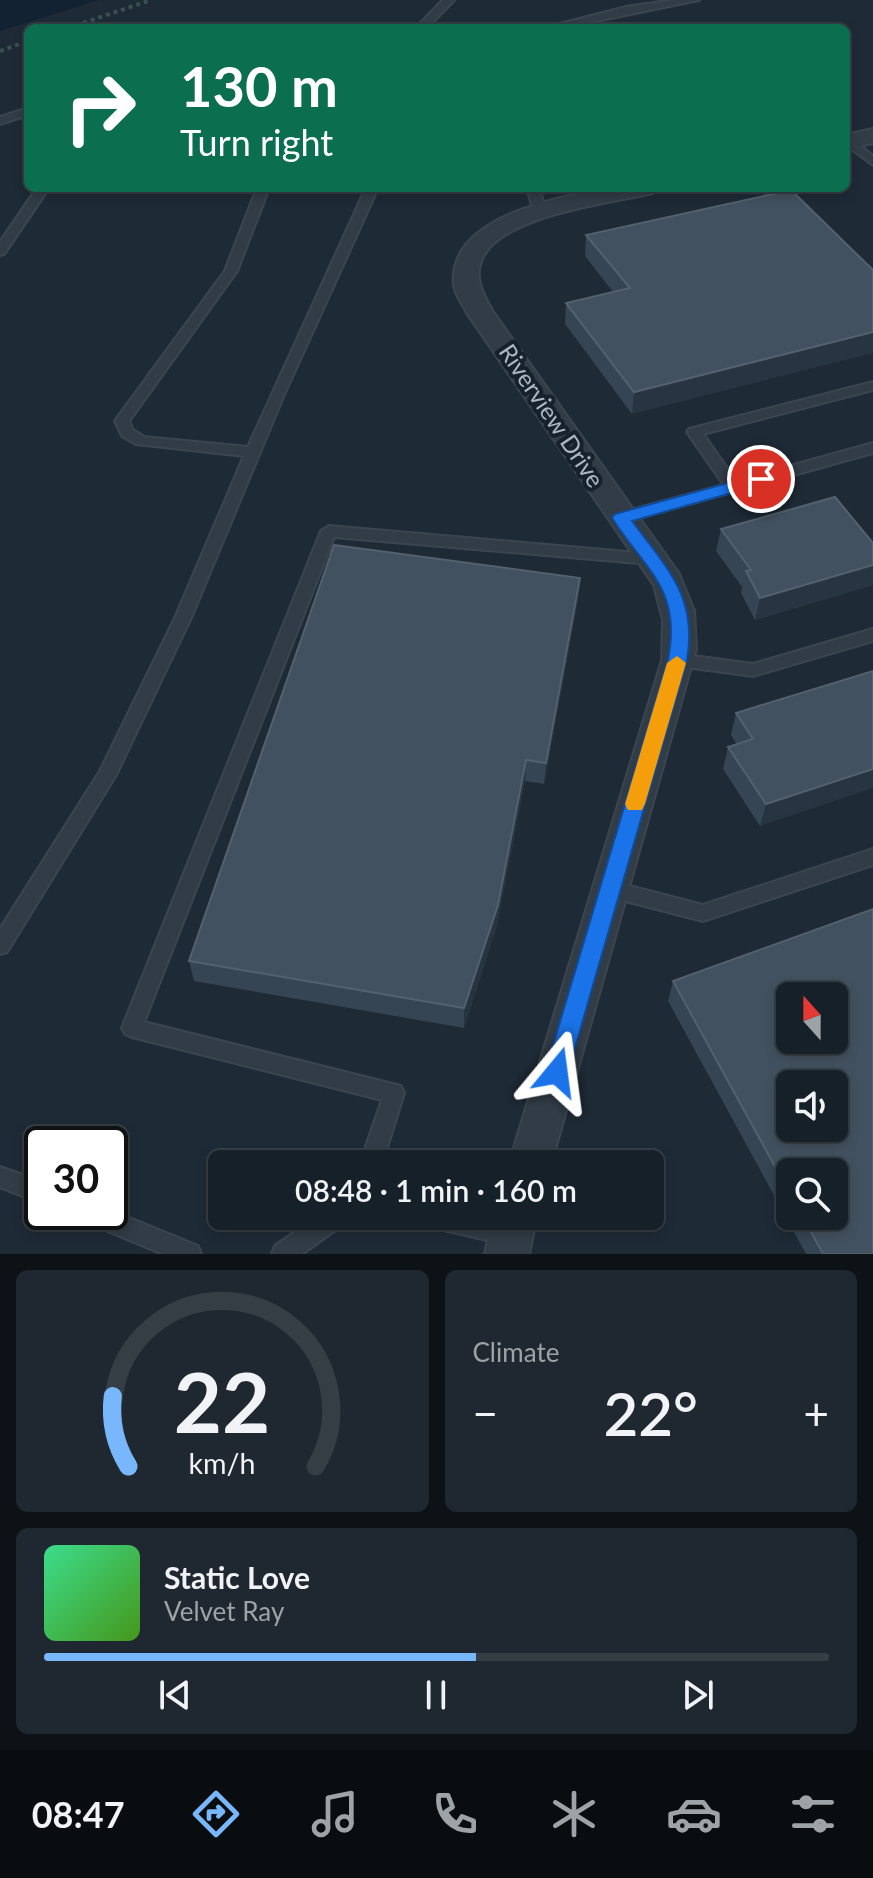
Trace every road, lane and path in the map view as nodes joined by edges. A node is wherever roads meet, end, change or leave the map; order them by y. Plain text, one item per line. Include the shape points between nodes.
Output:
1 (151, 0) edge
2 (449, 0) edge
3 (694, 0) edge
4 (80, 24) edge
5 (425, 24) edge
6 (566, 24) edge
7 (24, 42) edge
8 (0, 51) edge
9 (24, 112) edge
10 (0, 121) edge
11 (873, 136) edge
12 (850, 141) edge
13 (850, 144) edge
14 (873, 162) edge
15 (40, 192) edge
16 (261, 192) edge
17 (370, 192) edge
18 (609, 192) edge
19 (537, 200) edge
20 (0, 251) edge
21 (873, 386) edge
22 (873, 448) edge
23 (252, 452) junction
24 (733, 487) junction
25 (621, 518) junction
26 (650, 559) junction
27 (873, 635) edge
28 (678, 660) junction
29 (873, 857) edge
30 (610, 889) junction
31 (0, 946) edge
32 (376, 1150) edge
33 (534, 1150) edge
34 (0, 1177) edge
35 (24, 1186) edge
36 (128, 1228) edge
37 (316, 1230) edge
38 (489, 1230) edge
39 (510, 1235) edge
40 (190, 1254) edge
41 (283, 1254) edge

1 - 4 path
2 - 5 lane
3 - 6 lane
7 - 8 path
9 - 10 lane
11 - 12 street
13 - 14 lane
15 - 20 lane
16 - 23 lane via 231,271 122,421 127,433 141,441
17 - 23 lane
18 - 19 street, Riverview Drive
19 - 25 street, Riverview Drive via 492,232 471,256 467,284 480,313
21 - 24 lane via 694,432
22 - 24 lane
23 - 31 lane via 183,618 107,775
24 - 25 lane
25 - 26 street, Riverview Drive
26 - 28 street, Riverview Drive via 679,607
26 - 32 lane via 329,531 132,1028 394,1093
27 - 28 lane via 753,670
28 - 30 street, Riverview Drive
29 - 30 lane via 703,913
30 - 33 street, Riverview Drive
34 - 35 lane
36 - 40 lane
37 - 41 lane
38 - 39 lane

